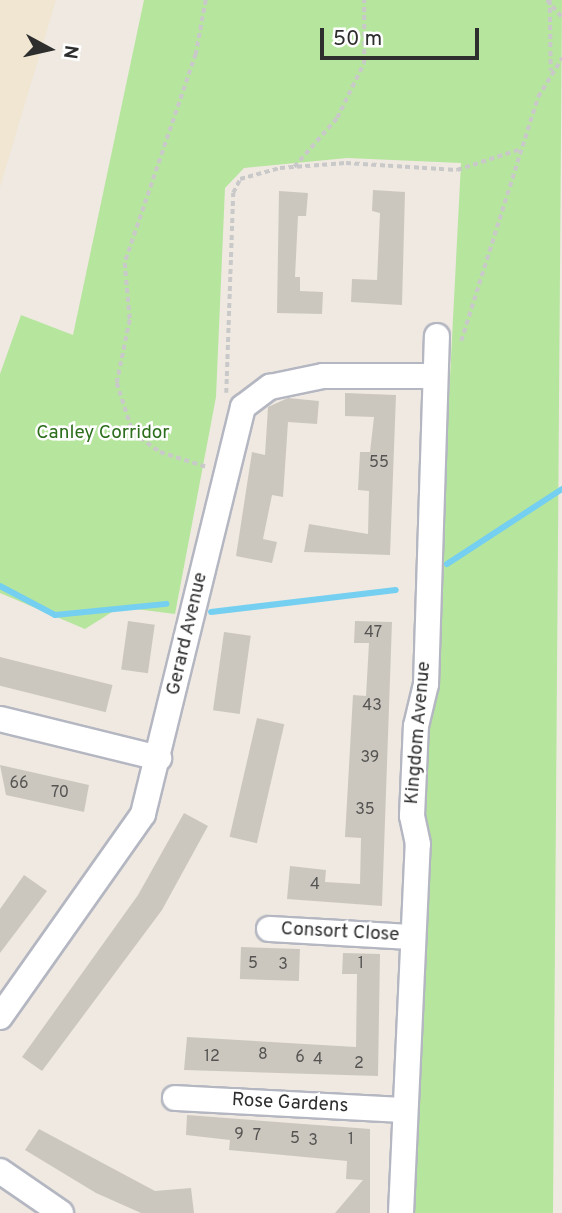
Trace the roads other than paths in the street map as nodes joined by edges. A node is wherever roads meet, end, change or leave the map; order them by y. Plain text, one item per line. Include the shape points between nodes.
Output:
1 (436, 357) joint
2 (0, 719) edge
3 (159, 758) junction
4 (269, 929) dead end
5 (412, 937) junction
6 (0, 1017) edge
7 (175, 1098) dead end
8 (405, 1110) junction
9 (0, 1171) edge
10 (61, 1213) edge
11 (401, 1213) edge

1 - 3 street, Gerard Avenue via 287,383 257,394 236,424
1 - 5 street, Kingdom Avenue via 426,684 416,726 412,803 418,844
2 - 3 street
3 - 6 street, Gerard Avenue via 143,814
4 - 5 street, Consort Close
5 - 8 street, Kingdom Avenue
7 - 8 street, Rose Gardens
8 - 11 street, Kingdom Avenue
9 - 10 street

